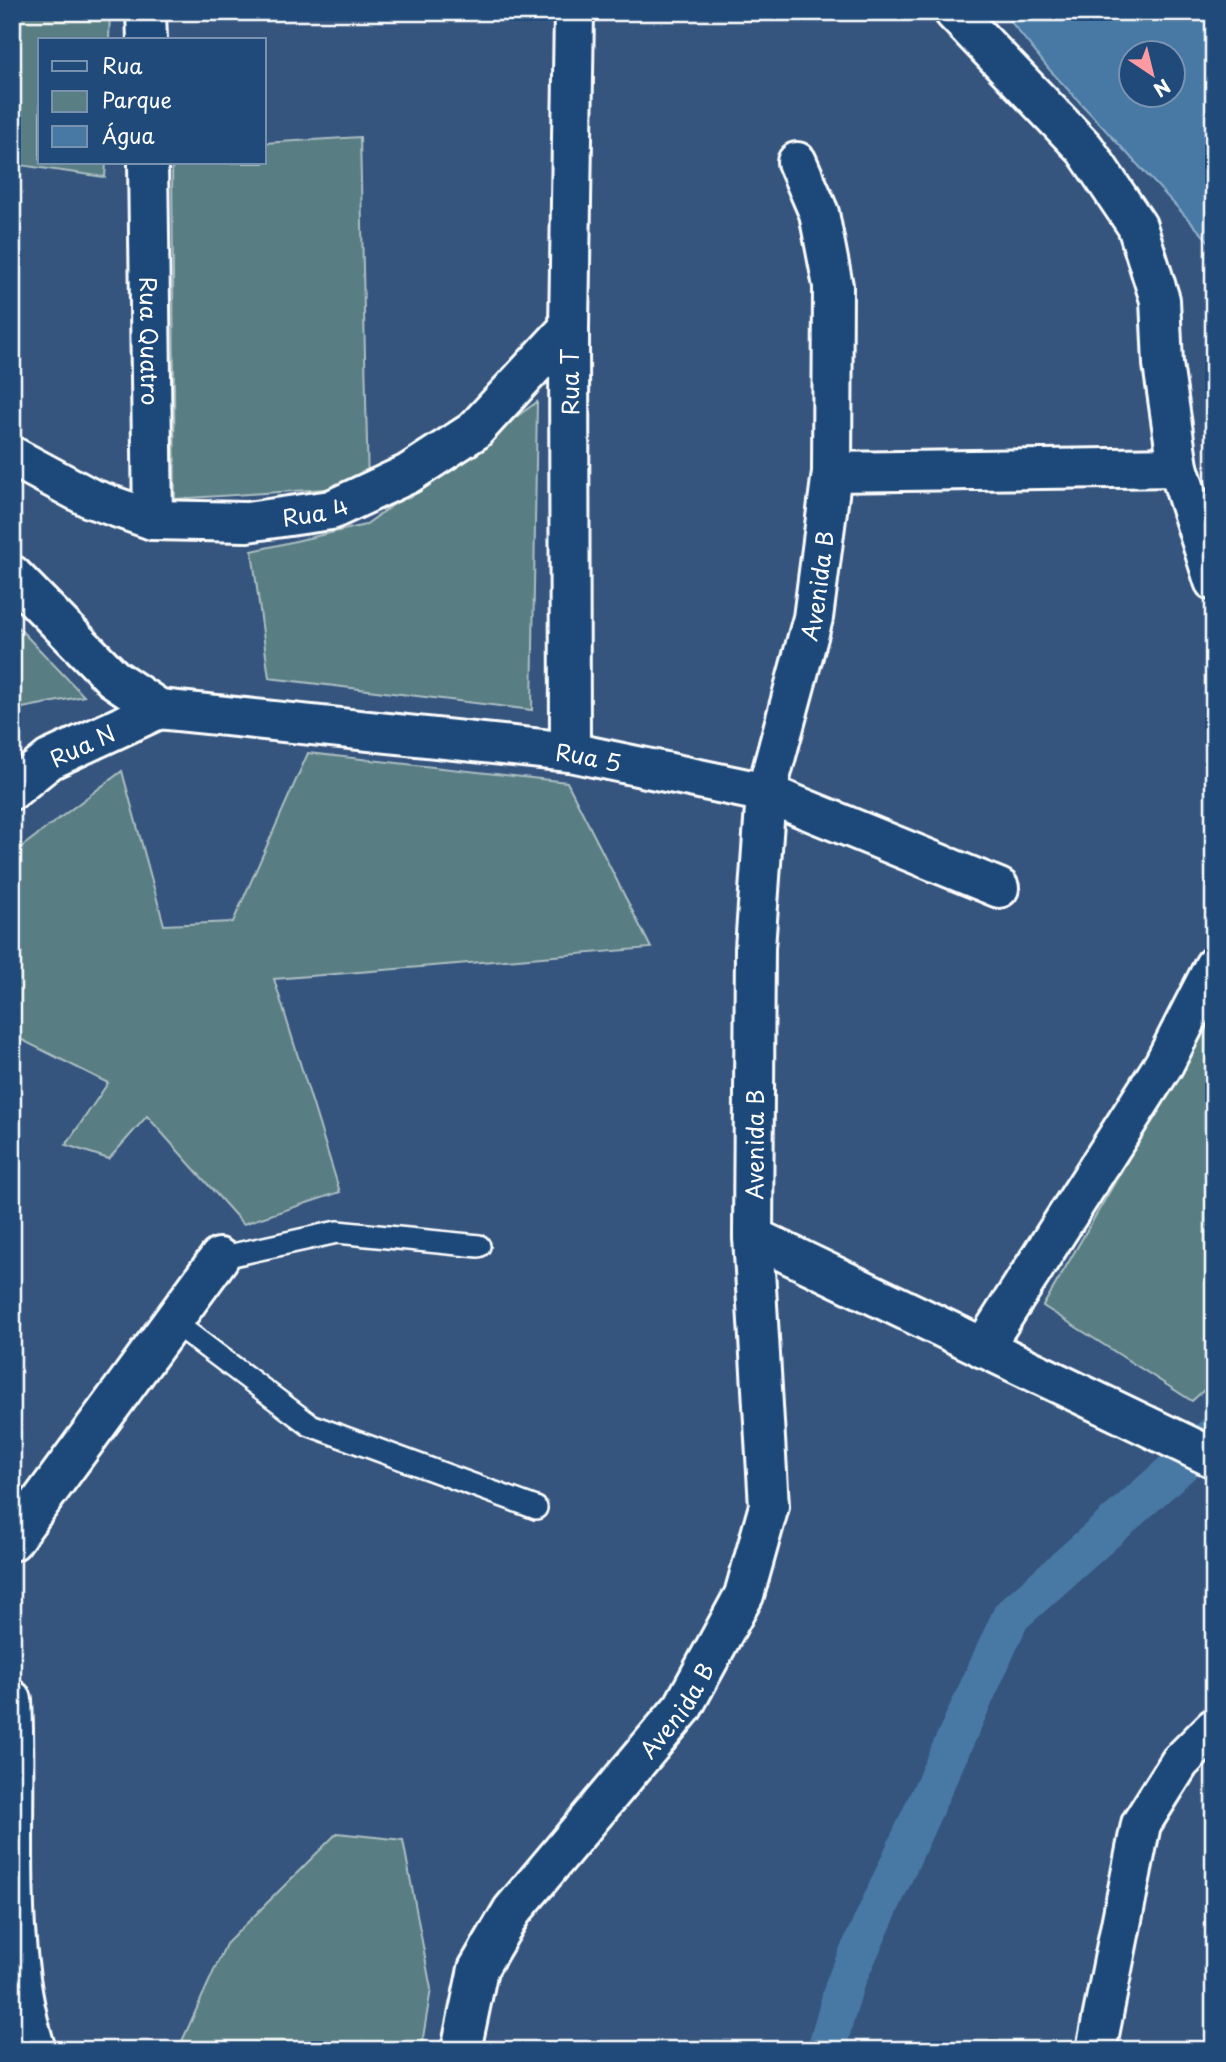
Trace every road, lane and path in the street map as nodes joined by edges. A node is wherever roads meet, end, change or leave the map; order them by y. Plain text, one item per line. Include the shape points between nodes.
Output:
1 (146, 12) edge
2 (574, 12) edge
3 (954, 12) edge
4 (147, 38) edge
5 (797, 162) dead end
6 (148, 164) edge
7 (569, 327) junction
8 (12, 456) edge
9 (1178, 467) junction
10 (832, 472) junction
11 (153, 520) junction
12 (12, 575) edge
13 (1214, 581) edge
14 (159, 709) junction
15 (570, 751) junction
16 (30, 760) edge
17 (12, 790) edge
18 (766, 793) junction
19 (999, 888) dead end
20 (1214, 966) edge
21 (753, 1237) junction
22 (479, 1247) dead end
23 (219, 1258) joint
24 (172, 1321) junction
25 (982, 1348) junction
26 (1211, 1458) edge
27 (536, 1508) dead end
28 (12, 1541) edge
29 (12, 1700) edge
30 (1214, 1728) edge
31 (14, 1772) edge
32 (36, 2050) edge
33 (461, 2050) edge
34 (1096, 2050) edge

1 - 4 street
2 - 7 street, Rua T
3 - 9 street via 1084,149 1137,226 1160,300 1163,364
5 - 10 street, Avenida B via 819,213 834,286
6 - 11 street, Rua Quatro
7 - 11 street, Rua 4 via 474,431 408,474 342,505 247,522
7 - 15 street, Rua T
8 - 11 street, Rua 4 via 90,498
9 - 10 street
9 - 13 street
10 - 18 street, Avenida B via 813,618
12 - 14 street via 113,678
14 - 15 street, Rua 5
14 - 16 street, Rua N
15 - 18 street, Rua 5
16 - 17 street, Rua N
18 - 19 street, Rua 5
18 - 21 street, Avenida B via 755,948
20 - 25 street via 1164,1064
21 - 25 street
21 - 33 street, Avenida B via 769,1506 744,1595 683,1707 512,1911 478,1969
22 - 23 lane via 337,1232
23 - 24 street
24 - 27 lane via 310,1426
24 - 28 street
25 - 26 street
29 - 31 street
30 - 34 street via 1180,1762 1141,1824
31 - 32 street via 15,1950

